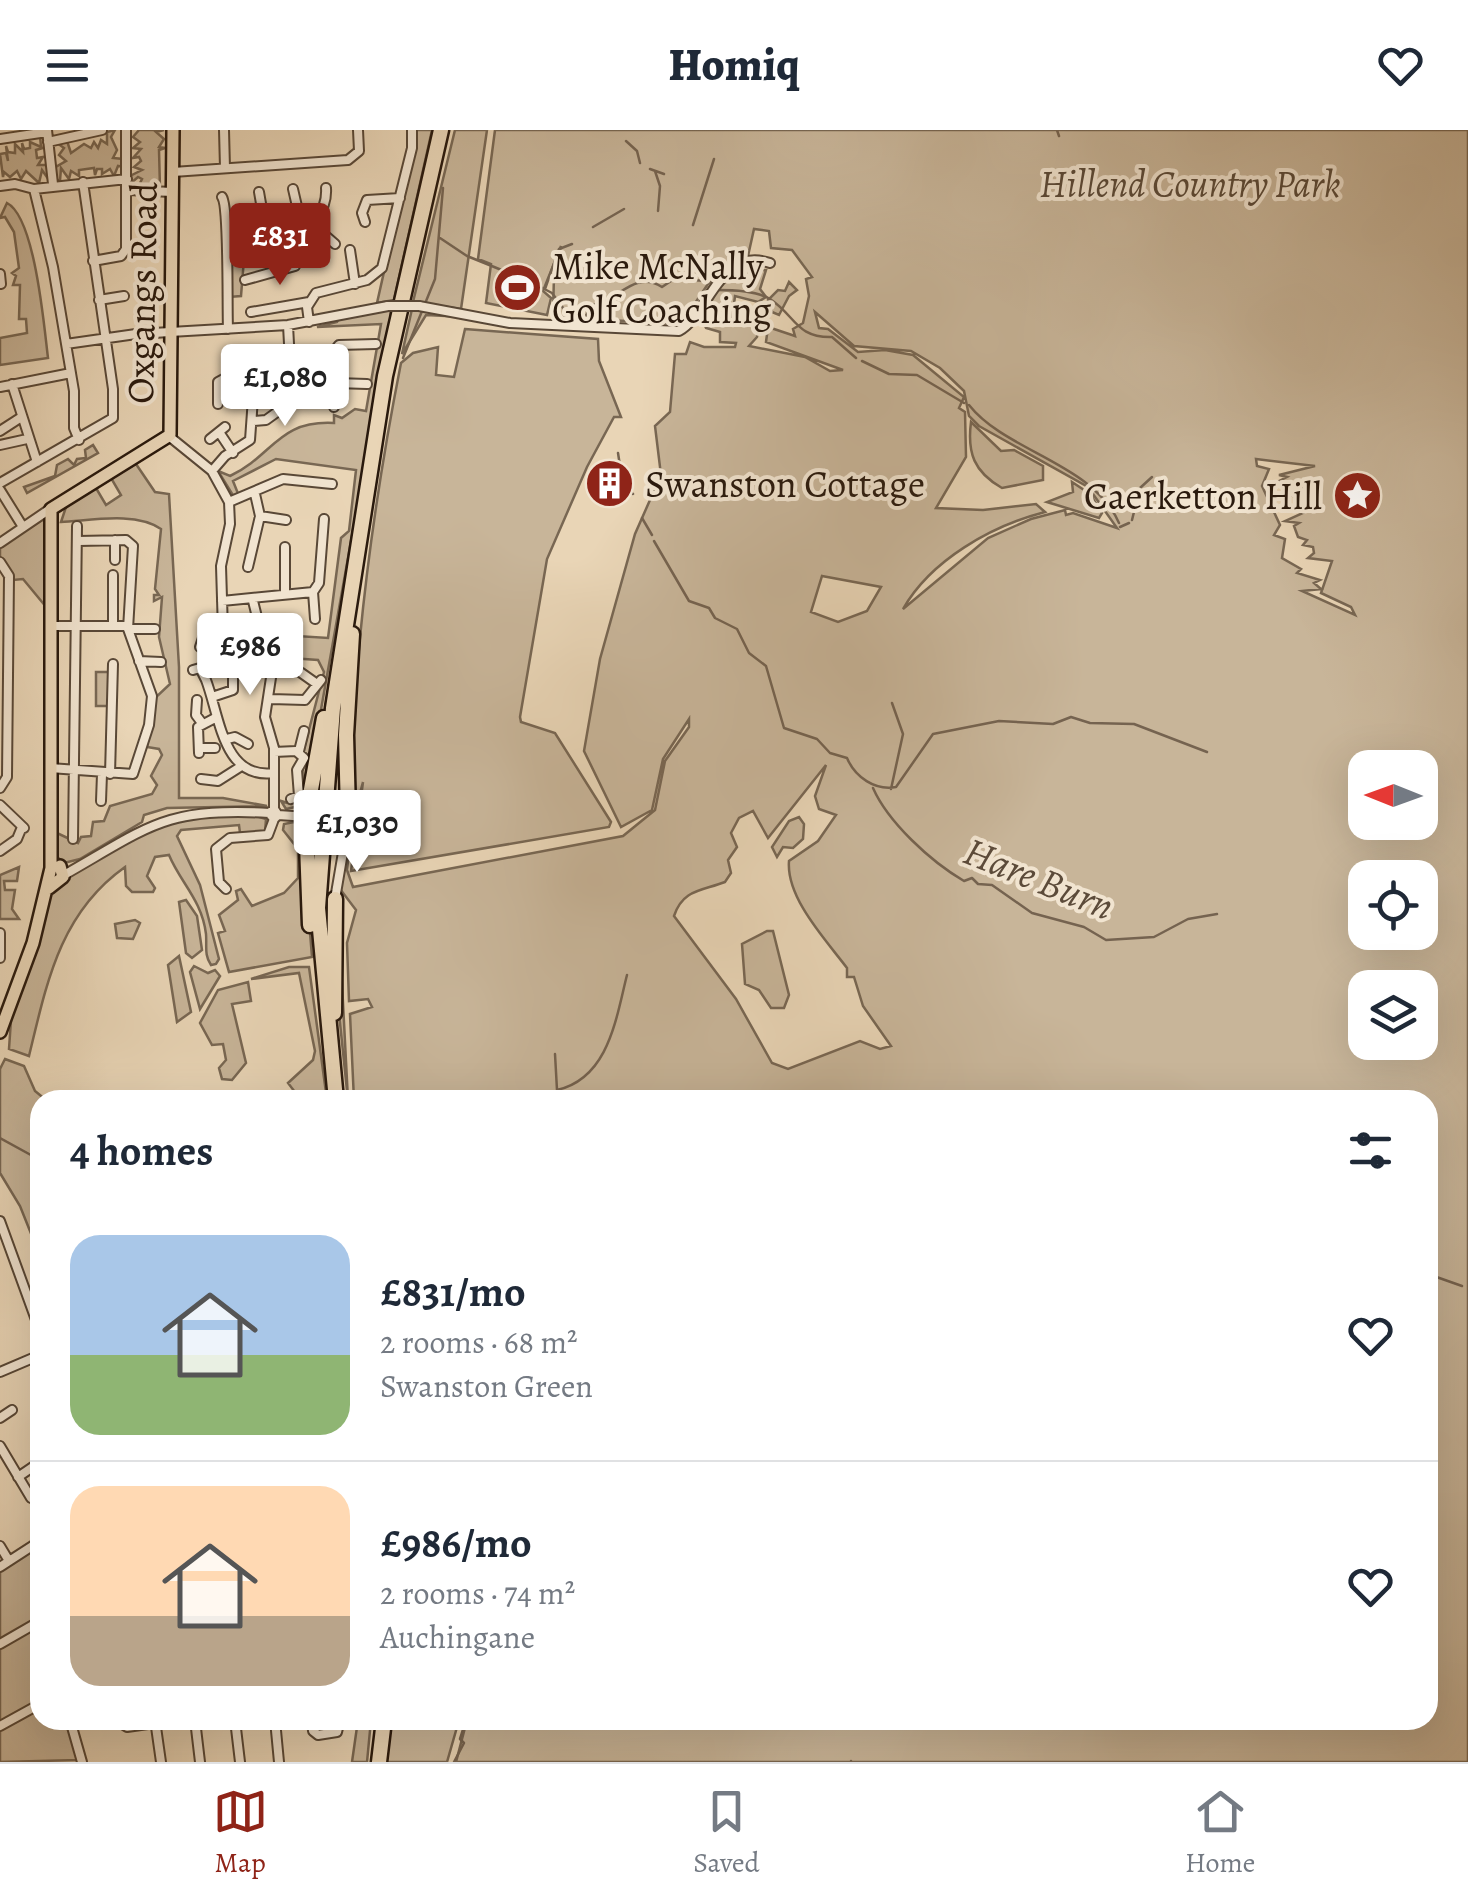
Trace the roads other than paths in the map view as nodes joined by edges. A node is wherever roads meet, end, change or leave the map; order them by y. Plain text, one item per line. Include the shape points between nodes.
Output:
1 (102, 130) edge
2 (126, 130) edge
3 (173, 130) edge
4 (224, 130) edge
5 (358, 130) edge
6 (412, 130) edge
7 (444, 130) edge
8 (48, 135) edge
9 (0, 140) edge
10 (413, 141) junction
11 (398, 142) dead end
12 (225, 168) junction
13 (173, 172) junction
14 (128, 179) junction
15 (83, 182) junction
16 (53, 184) junction
17 (0, 186) edge
18 (327, 189) dead end
19 (34, 190) junction
20 (128, 190) junction
21 (294, 191) dead end
22 (172, 192) junction
23 (260, 194) dead end
24 (222, 197) dead end
25 (400, 198) junction
26 (365, 222) dead end
27 (312, 224) junction
28 (302, 228) junction
29 (282, 234) junction
30 (227, 238) junction
31 (266, 238) junction
32 (336, 244) dead end
33 (350, 250) dead end
34 (93, 261) junction
35 (770, 263) dead end
36 (0, 274) edge
37 (245, 280) dead end
38 (1, 284) edge
39 (355, 284) junction
40 (124, 296) dead end
41 (99, 300) junction
42 (309, 302) junction
43 (249, 313) dead end
44 (310, 322) junction
45 (288, 325) junction
46 (228, 329) junction
47 (168, 332) junction
48 (106, 338) junction
49 (66, 344) junction
50 (373, 346) dead end
51 (243, 354) dead end
52 (290, 363) junction
53 (322, 365) junction
54 (242, 369) junction
55 (71, 373) junction
56 (125, 374) dead end
57 (111, 376) junction
58 (258, 377) junction
59 (12, 384) junction
60 (336, 384) junction
61 (364, 385) dead end
62 (0, 387) edge
63 (299, 398) dead end
64 (336, 401) dead end
65 (232, 404) dead end
66 (113, 415) junction
67 (20, 418) junction
68 (126, 418) dead end
69 (253, 421) junction
70 (0, 430) edge
71 (170, 438) junction
72 (27, 439) junction
73 (210, 439) dead end
74 (80, 440) junction
75 (0, 445) edge
76 (233, 453) junction
77 (37, 462) junction
78 (212, 472) junction
79 (0, 486) edge
80 (329, 487) dead end
81 (255, 494) junction
82 (63, 502) junction
83 (229, 502) junction
84 (47, 512) junction
85 (260, 516) junction
86 (288, 520) dead end
87 (326, 523) dead end
88 (53, 524) junction
89 (77, 526) dead end
90 (23, 527) junction
91 (116, 540) junction
92 (79, 541) junction
93 (0, 543) edge
94 (283, 551) dead end
95 (115, 560) dead end
96 (0, 562) edge
97 (246, 563) dead end
98 (114, 579) dead end
99 (285, 592) junction
100 (313, 592) junction
101 (352, 594) junction
102 (222, 601) junction
103 (253, 601) junction
104 (5, 611) edge
105 (317, 615) dead end
106 (52, 626) junction
107 (75, 626) junction
108 (113, 626) junction
109 (128, 628) junction
110 (284, 628) dead end
111 (155, 629) dead end
112 (201, 639) dead end
113 (274, 658) dead end
114 (139, 661) junction
115 (161, 662) dead end
116 (113, 664) dead end
117 (233, 666) dead end
118 (260, 666) dead end
119 (271, 668) junction
120 (192, 670) dead end
121 (300, 672) dead end
122 (233, 690) junction
123 (212, 697) junction
124 (271, 699) junction
125 (197, 700) dead end
126 (240, 700) dead end
127 (217, 717) junction
128 (202, 723) junction
129 (304, 730) dead end
130 (4, 737) edge
131 (227, 739) junction
132 (244, 744) dead end
133 (215, 748) dead end
134 (274, 752) junction
135 (299, 752) junction
136 (50, 768) junction
137 (74, 768) junction
138 (240, 768) junction
139 (106, 774) junction
140 (274, 774) junction
141 (200, 779) dead end
142 (0, 788) edge
143 (291, 799) dead end
144 (101, 801) dead end
145 (0, 804) edge
146 (274, 814) junction
147 (308, 817) junction
148 (344, 820) junction
149 (73, 838) dead end
150 (0, 851) edge
151 (56, 869) junction
152 (219, 885) dead end
153 (335, 899) joint
154 (0, 932) edge
155 (0, 958) edge
156 (4, 1013) edge
157 (0, 1032) edge
158 (332, 1045) junction
159 (337, 1090) edge
160 (0, 1221) edge
161 (30, 1304) edge
162 (30, 1358) edge
163 (0, 1360) edge
164 (4, 1370) edge
165 (12, 1410) dead end
166 (0, 1418) edge
167 (0, 1446) edge
168 (30, 1468) edge
169 (18, 1476) junction
170 (30, 1496) edge
171 (0, 1546) edge
172 (30, 1547) edge
173 (9, 1561) junction
174 (0, 1568) edge
175 (30, 1626) edge
176 (0, 1644) edge
177 (30, 1710) edge
178 (0, 1726) edge
179 (73, 1730) edge
180 (156, 1730) edge
181 (196, 1730) edge
182 (237, 1730) edge
183 (276, 1730) edge
184 (312, 1730) edge
185 (338, 1730) edge
186 (380, 1730) edge
187 (82, 1762) edge
188 (161, 1762) edge
189 (200, 1762) edge
190 (240, 1762) edge
191 (279, 1762) edge
192 (376, 1762) edge

1 - 8 street
2 - 14 street
3 - 13 main road, Oxgangs Road
4 - 12 street
5 - 12 street via 353,159
6 - 10 street
7 - 101 highway
8 - 9 street
8 - 16 street
10 - 11 street
10 - 25 street
12 - 13 street
13 - 22 main road, Oxgangs Road
14 - 15 street
14 - 20 street
15 - 16 street
15 - 34 street
16 - 19 street
17 - 19 street
18 - 27 street via 324,209
19 - 49 street
20 - 22 street
20 - 34 street via 125,252
21 - 28 street
22 - 47 main road, Oxgangs Road
23 - 31 street
24 - 30 street
25 - 26 street via 368,200
25 - 39 street via 382,268
27 - 28 street
27 - 32 street
28 - 29 street
29 - 31 street
29 - 37 street via 297,265
30 - 31 street
30 - 46 street
33 - 39 street
34 - 41 street
35 - 44 street, bridge via 746,262 714,285 679,331 510,323 418,306
36 - 38 street
39 - 42 street via 321,290
40 - 41 street
41 - 48 street
42 - 43 street
42 - 44 street
44 - 45 street
45 - 46 street
45 - 52 street
46 - 47 street
47 - 48 street
47 - 71 main road, Oxgangs Road
48 - 49 street
48 - 57 street
49 - 55 street
50 - 53 street via 339,346
51 - 54 street
52 - 53 street
52 - 58 street
53 - 60 street
54 - 58 street
54 - 65 street via 220,378 215,404
55 - 59 street
55 - 74 street
56 - 57 street
57 - 66 street
58 - 69 street
59 - 62 street
59 - 67 street
60 - 61 street
60 - 64 street
63 - 69 street
66 - 68 street
66 - 74 street
67 - 70 street
67 - 72 street
69 - 76 street via 250,440
71 - 78 street
71 - 82 main road, Oxgangs Road
72 - 75 street
72 - 77 street
73 - 76 street via 222,429
74 - 77 street
76 - 78 street
77 - 79 street
78 - 83 street
79 - 90 street
80 - 81 street via 283,478
81 - 83 street
81 - 85 street
82 - 84 main road, Oxgangs Road
82 - 88 main road
83 - 102 street
84 - 88 main road
84 - 90 street
85 - 86 street
85 - 97 street
87 - 100 street
88 - 106 main road
89 - 92 street
90 - 93 street
91 - 92 street
91 - 95 street
91 - 109 street via 133,546
92 - 107 street
94 - 99 street
96 - 104 street via 10,576
98 - 108 street
99 - 100 street
99 - 103 street
100 - 105 street
101 - 147 highway
101 - 148 highway
101 - 158 highway via 320,867 320,967
102 - 103 street
102 - 112 street via 220,637
103 - 110 street via 258,627
104 - 130 street
106 - 107 street
106 - 136 main road
107 - 108 street
107 - 137 street
108 - 109 street
109 - 111 street
109 - 114 street
113 - 119 street
114 - 115 street
114 - 139 street via 152,692 149,725 134,772
116 - 139 street
117 - 122 street
118 - 119 street
119 - 124 street
120 - 123 street via 200,668
121 - 124 street via 319,682 313,699
122 - 123 street
122 - 126 street
123 - 127 street
124 - 134 street via 265,717
125 - 128 street
127 - 128 street
127 - 131 street
128 - 133 street via 199,751
129 - 135 street
130 - 142 street via 8,778
131 - 132 street
131 - 138 street
134 - 135 street
134 - 140 street
135 - 143 street via 299,796
136 - 137 street
136 - 151 main road
137 - 139 street
137 - 149 street
138 - 140 street
138 - 141 street via 234,781
139 - 144 street
140 - 146 street
145 - 150 street via 23,828
146 - 147 street
146 - 151 street via 183,814 140,829 79,866
146 - 152 street via 268,835 230,838 218,846
147 - 148 street, bridge
147 - 158 highway via 307,890
148 - 153 street
151 - 156 main road
153 - 158 highway
154 - 155 street
156 - 157 main road
158 - 159 highway
160 - 161 street
162 - 164 street
163 - 164 street
165 - 166 street
167 - 169 street
168 - 169 street
169 - 170 street
171 - 173 street
172 - 173 street
173 - 174 street
175 - 176 street
177 - 178 street
179 - 187 street
180 - 188 street
181 - 189 street
182 - 190 street
183 - 191 street
184 - 185 street via 318,1735
186 - 192 highway

